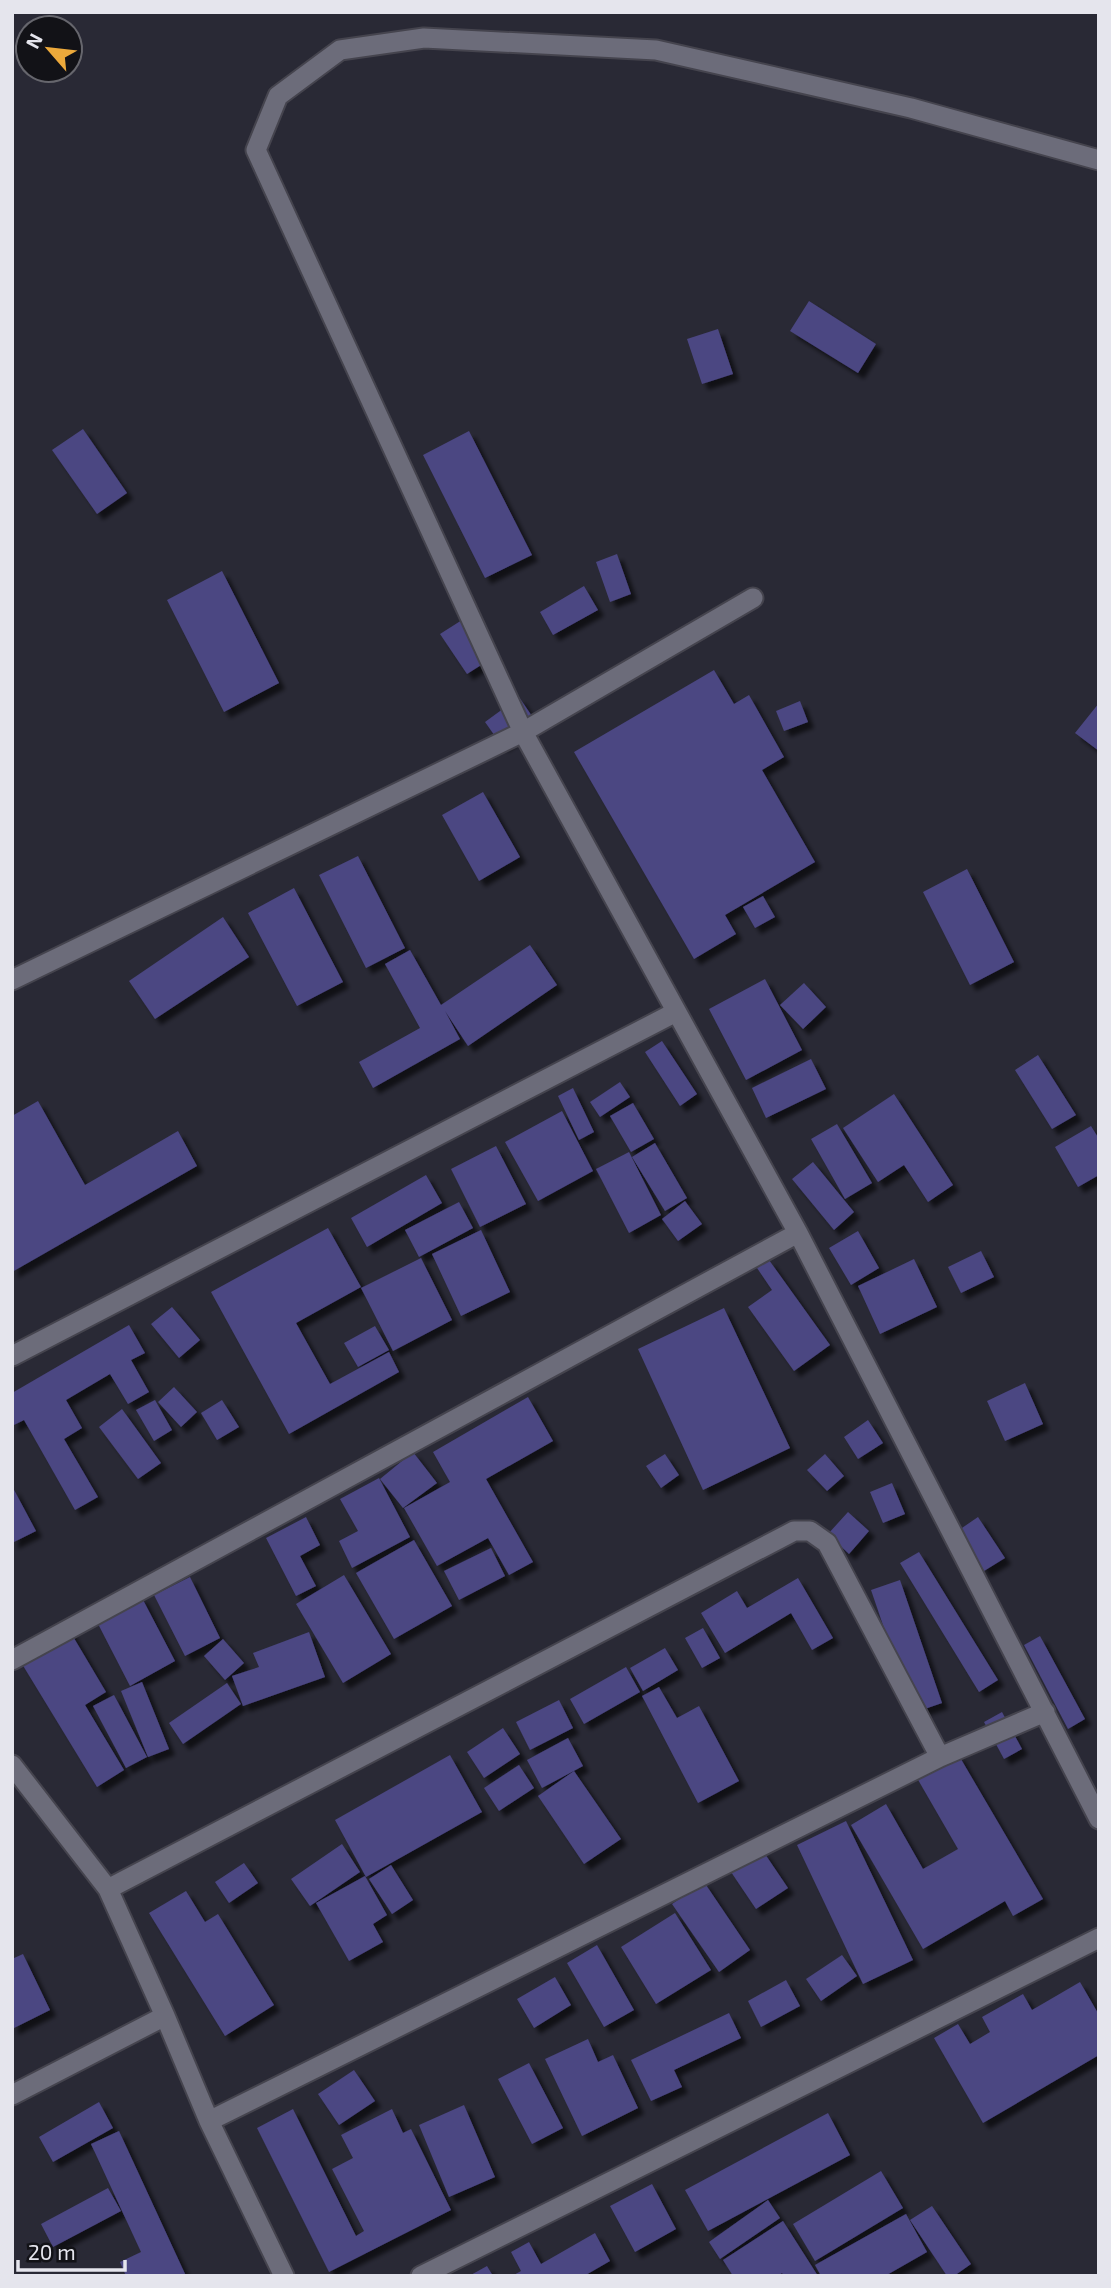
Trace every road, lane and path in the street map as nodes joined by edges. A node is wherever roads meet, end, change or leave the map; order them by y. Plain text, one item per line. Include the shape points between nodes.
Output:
1 (1099, 160) edge
2 (753, 598) dead end
3 (523, 732) junction
4 (12, 980) edge
5 (676, 1012) junction
6 (798, 1233) junction
7 (12, 1356) edge
8 (12, 1660) edge
9 (1045, 1712) junction
10 (940, 1757) junction
11 (13, 1768) edge
12 (1099, 1819) edge
13 (108, 1889) junction
14 (1099, 1938) edge
15 (165, 2015) junction
16 (12, 2095) edge
17 (209, 2121) junction
18 (284, 2276) edge
19 (421, 2276) edge

1 - 3 street via 911,108 656,50 424,38 340,50 278,96 256,149
2 - 3 street
3 - 4 street
3 - 5 street
5 - 6 street
5 - 7 street
6 - 8 street
6 - 9 street
9 - 10 street
9 - 12 street
10 - 13 street via 827,1543 810,1531 794,1531
10 - 17 street
11 - 13 street
13 - 15 street
14 - 19 street
15 - 16 street
15 - 17 street
17 - 18 street

